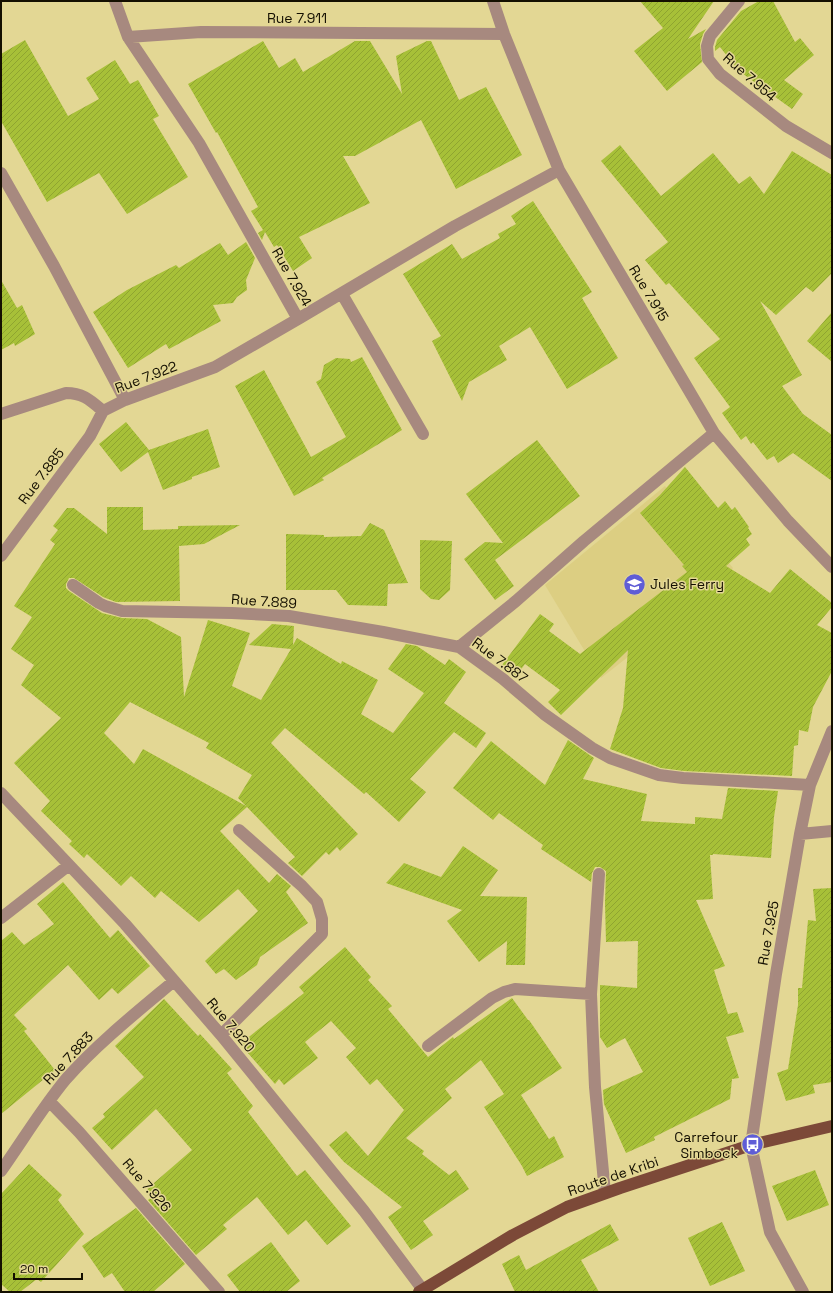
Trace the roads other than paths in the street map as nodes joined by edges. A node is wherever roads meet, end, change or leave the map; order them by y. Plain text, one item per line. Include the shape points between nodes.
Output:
1 (115, 1) edge
2 (493, 1) edge
3 (739, 1) edge
4 (504, 34) junction
5 (128, 36) junction
6 (832, 153) edge
7 (558, 170) junction
8 (1, 173) edge
9 (342, 294) junction
10 (298, 319) junction
11 (125, 400) junction
12 (103, 411) junction
13 (1, 414) edge
14 (714, 433) junction
15 (423, 434) dead end
16 (1, 556) edge
17 (832, 567) edge
18 (73, 585) dead end
19 (458, 647) junction
20 (832, 731) edge
21 (810, 785) junction
22 (1, 793) edge
23 (238, 830) dead end
24 (832, 831) edge
25 (800, 834) junction
26 (69, 865) junction
27 (599, 874) dead end
28 (1, 918) edge
29 (174, 981) junction
30 (591, 994) junction
31 (221, 1035) junction
32 (428, 1046) dead end
33 (49, 1101) junction
34 (832, 1126) edge
35 (751, 1145) junction
36 (1, 1171) edge
37 (605, 1194) junction
38 (421, 1291) edge
39 (219, 1292) edge
40 (803, 1292) edge

1 - 5 street
2 - 4 street, Rue 7.915
3 - 6 street, Rue 7.954 via 710,36 707,46 708,59 720,74 780,122
4 - 5 street, Rue 7.911 via 201,32
4 - 7 street, Rue 7.915
5 - 10 street, Rue 7.924 via 199,143
7 - 9 street, Rue 7.924 via 455,226
7 - 14 street, Rue 7.915
8 - 11 street
9 - 10 street, Rue 7.924
9 - 15 street
10 - 11 street, Rue 7.922 via 215,367
11 - 12 street, Rue 7.922
12 - 13 street via 87,397 66,392
12 - 16 street, Rue 7.885 via 90,436
14 - 17 street, Rue 7.915 via 788,521
14 - 19 street, Rue 7.887
18 - 19 street, Rue 7.889 via 105,606 122,611 289,616
19 - 21 street, Rue 7.887 via 503,679 544,714 610,758 659,774 683,778
20 - 21 street, Rue 7.925
21 - 25 street, Rue 7.925
22 - 26 street, Rue 7.920
23 - 31 street via 302,886 316,902 322,919 322,934
24 - 25 street
25 - 35 street, Rue 7.925
26 - 28 street
26 - 29 street, Rue 7.920
27 - 30 street
29 - 31 street, Rue 7.920
29 - 33 street, Rue 7.883 via 86,1058
30 - 32 street via 515,989 504,992 492,998
30 - 37 street via 595,1087
31 - 38 street, Rue 7.920 via 364,1212
33 - 36 street, Rue 7.883
33 - 39 street, Rue 7.926
34 - 35 main road, Route de Kribi
35 - 37 main road, Route de Kribi
35 - 40 street via 770,1232
37 - 38 main road, Route de Kribi via 567,1207 513,1235

